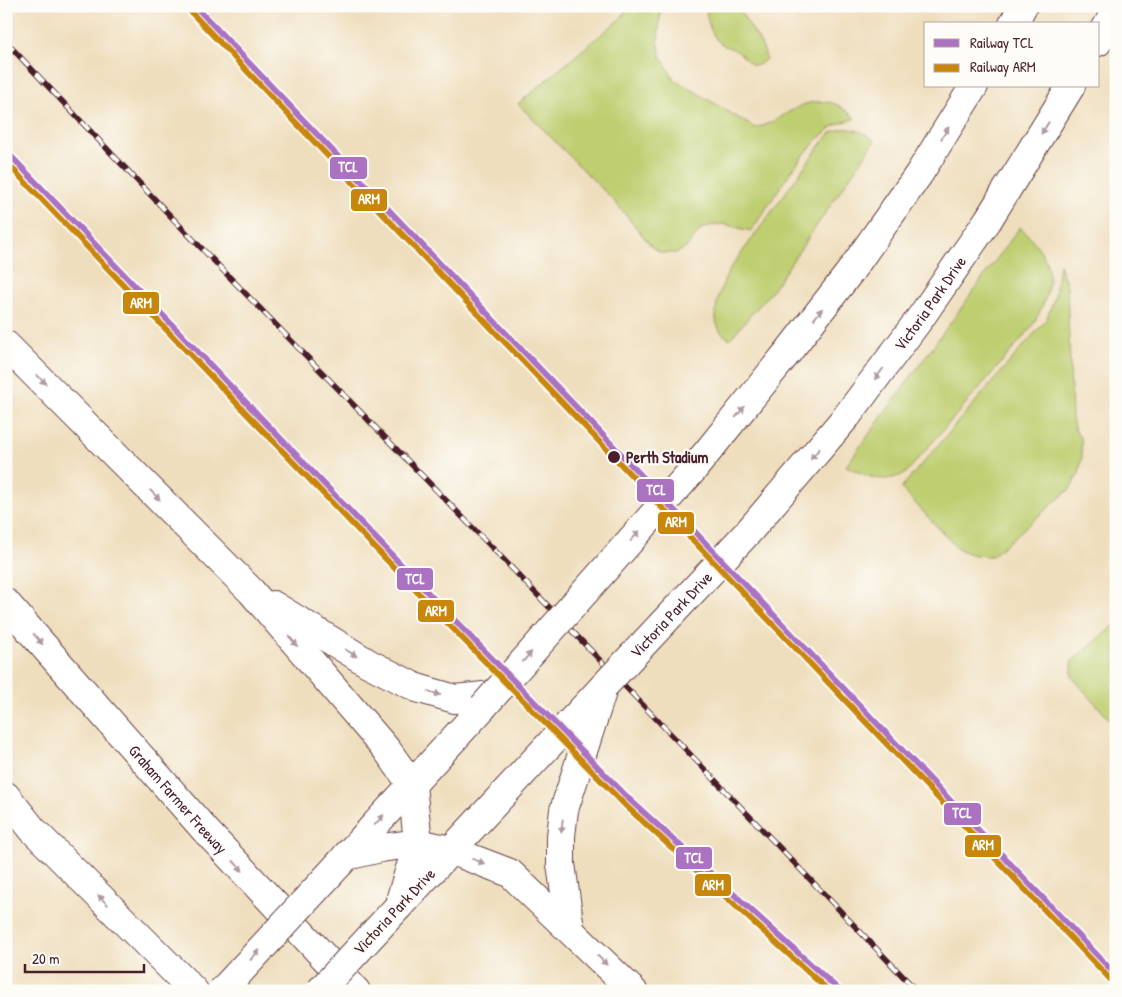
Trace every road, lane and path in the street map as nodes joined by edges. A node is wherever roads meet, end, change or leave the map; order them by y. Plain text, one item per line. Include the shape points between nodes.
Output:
1 (1023, 6) edge
2 (1116, 10) edge
3 (1013, 22) edge
4 (1100, 38) edge
5 (973, 88) edge
6 (1070, 88) edge
7 (6, 345) edge
8 (250, 591) junction
9 (6, 603) edge
10 (604, 686) junction
11 (483, 700) junction
12 (412, 784) junction
13 (6, 796) edge
14 (418, 843) junction
15 (450, 850) junction
16 (346, 856) junction
17 (398, 907) junction
18 (570, 929) junction
19 (194, 991) edge
20 (222, 991) edge
21 (320, 991) edge
22 (356, 991) edge
23 (633, 991) edge

1 - 3 main road
2 - 4 main road
11 -> 5 main road, bridge via 692,471 788,352 850,272 919,174
6 -> 10 main road, Victoria Park Drive, bridge via 988,220 921,318 847,416 750,530
7 -> 8 main road
8 -> 11 main road via 368,663 417,688 454,699
8 -> 12 main road via 387,750
9 -> 22 main road, Graham Farmer Freeway via 205,830
10 - 15 main road, Victoria Park Drive
10 -> 18 main road via 564,810 561,864
11 - 12 main road
12 - 14 main road
16 -> 12 main road
19 -> 13 main road via 34,830
14 - 15 main road
14 - 16 main road
14 - 17 main road
15 - 17 main road, Victoria Park Drive
15 -> 18 main road via 510,873
20 -> 16 main road, bridge
17 - 21 main road, Victoria Park Drive, bridge
18 -> 23 main road

